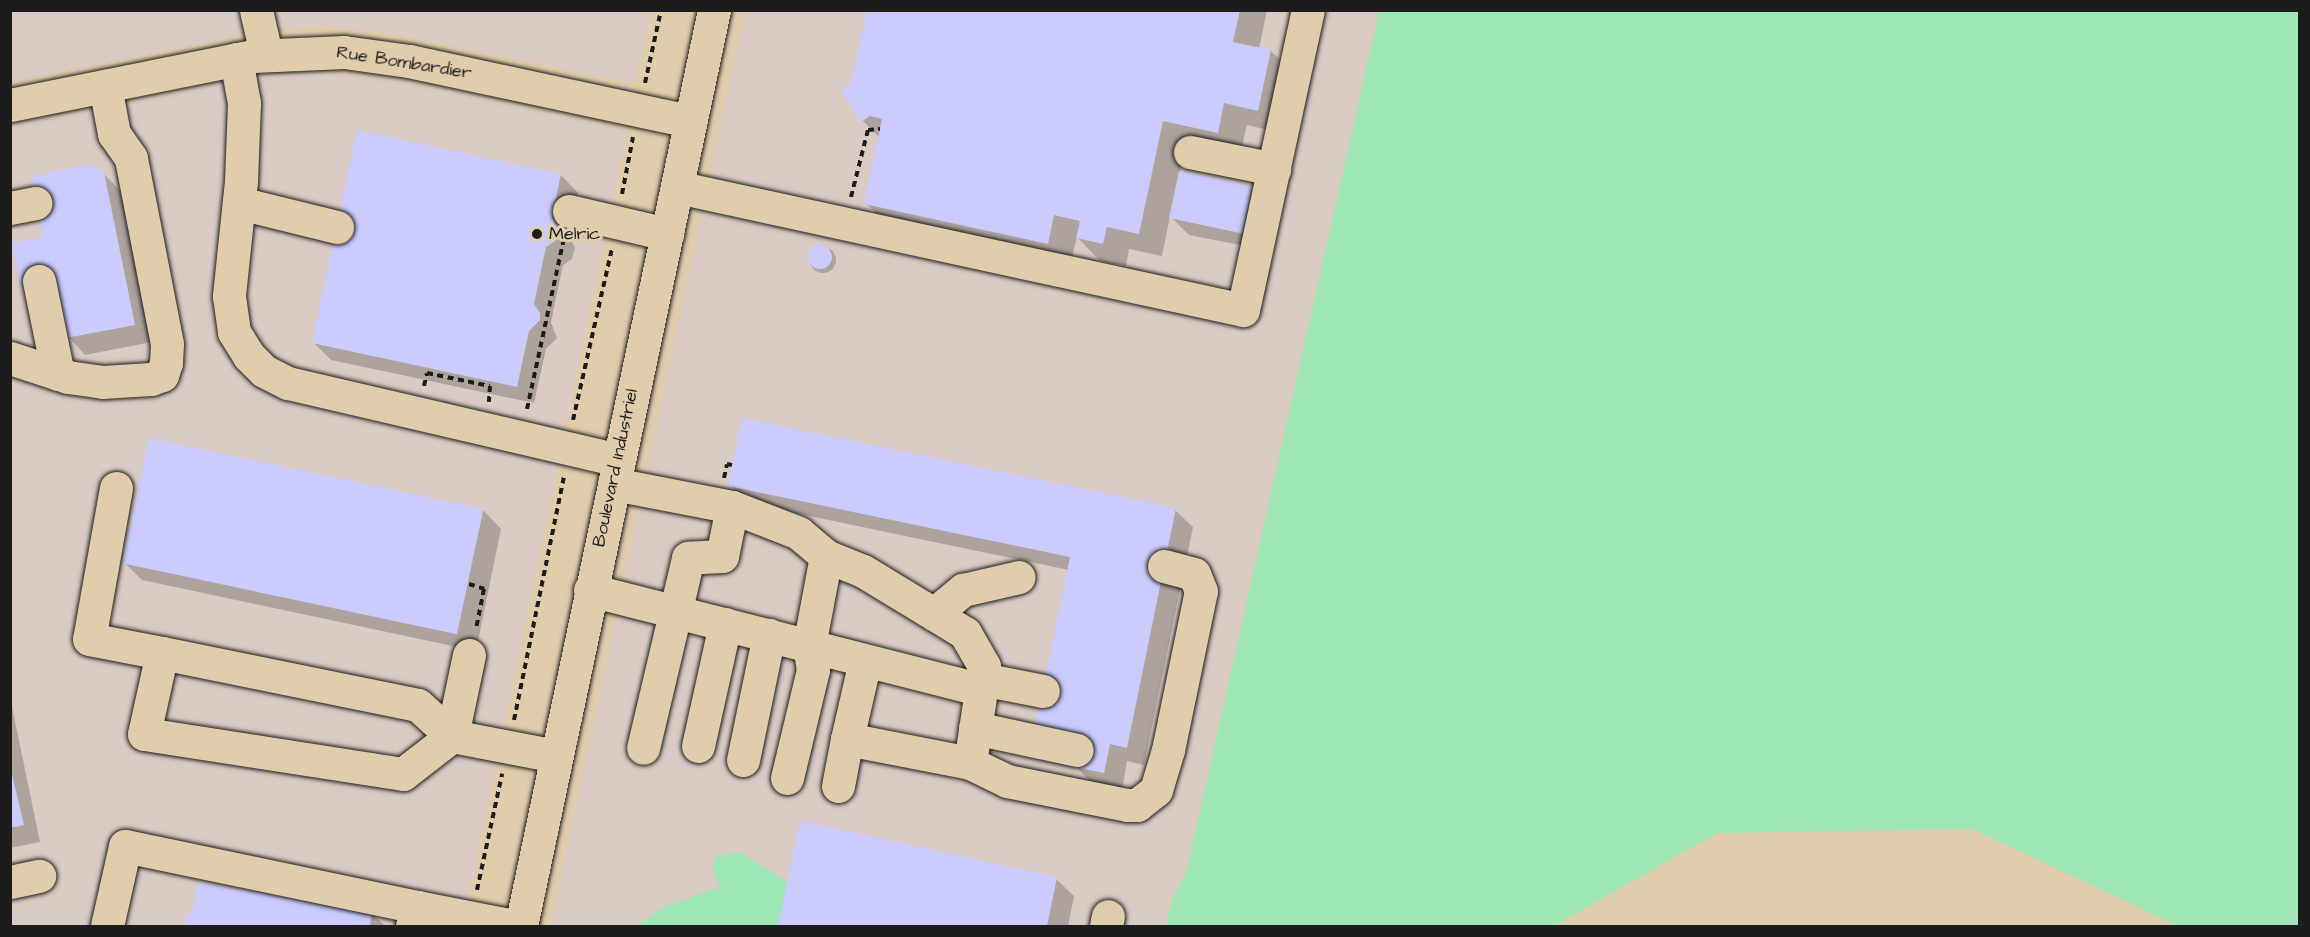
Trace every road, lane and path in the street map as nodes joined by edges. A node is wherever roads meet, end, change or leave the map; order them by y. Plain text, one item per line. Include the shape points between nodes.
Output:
1 (256, 10) edge
2 (661, 10) edge
3 (714, 10) edge
4 (1308, 10) edge
5 (251, 56) junction
6 (645, 82) dead end
7 (105, 86) junction
8 (10, 105) edge
9 (690, 121) junction
10 (880, 129) dead end
11 (633, 136) dead end
12 (1190, 152) dead end
13 (1275, 169) junction
14 (677, 188) junction
15 (622, 200) dead end
16 (239, 203) junction
17 (563, 223) joint
18 (845, 224) junction
19 (337, 227) dead end
20 (667, 234) junction
21 (613, 247) dead end
22 (39, 281) dead end
23 (540, 320) dead end
24 (546, 322) junction
25 (10, 358) edge
26 (427, 372) dead end
27 (58, 374) junction
28 (490, 398) dead end
29 (527, 405) dead end
30 (572, 422) dead end
31 (732, 465) dead end
32 (565, 471) dead end
33 (616, 472) junction
34 (116, 488) dead end
35 (727, 496) junction
36 (826, 556) junction
37 (1164, 566) dead end
38 (1019, 577) dead end
39 (469, 584) dead end
40 (590, 590) junction
41 (675, 609) junction
42 (934, 614) junction
43 (725, 624) junction
44 (769, 636) junction
45 (809, 646) junction
46 (471, 648) joint
47 (162, 653) junction
48 (865, 661) junction
49 (982, 685) junction
50 (1043, 691) dead end
51 (513, 724) dead end
52 (975, 728) junction
53 (452, 736) junction
54 (847, 739) junction
55 (698, 746) dead end
56 (643, 747) dead end
57 (1077, 750) dead end
58 (556, 756) junction
59 (743, 760) dead end
60 (970, 762) junction
61 (504, 768) dead end
62 (787, 778) dead end
63 (838, 786) dead end
64 (475, 900) dead end
65 (415, 917) edge
66 (107, 927) edge
67 (514, 927) edge
68 (521, 927) edge

1 - 5 street
2 - 6 path
3 - 9 street, Boulevard Industriel
4 - 13 street
5 - 7 street, Rue Bombardier
5 - 9 street, Rue Bombardier via 333,52 388,57
5 - 16 street via 244,103
7 - 8 street, Rue Bombardier
7 - 27 street via 114,134 131,158 167,344 166,363 162,375 151,380 102,382
9 - 14 street, Boulevard Industriel
10 - 18 path via 868,130
11 - 15 path via 623,175
12 - 13 street
13 - 18 street via 1243,310
14 - 18 street
14 - 20 street, Boulevard Industriel
16 - 19 street
16 - 33 street via 229,296 234,332 264,371 288,383
17 - 20 street
17 - 24 path via 565,237
20 - 33 street, Boulevard Industriel
21 - 30 path
22 - 27 street
23 - 24 path
24 - 29 path
25 - 27 street
26 - 28 path via 490,386
31 - 35 path via 727,464
32 - 51 path
33 - 35 street
33 - 40 street, Boulevard Industriel
34 - 47 street via 89,639
35 - 36 street via 799,533
35 - 41 street via 722,556 688,558
36 - 42 street via 863,571
36 - 45 street
37 - 60 street via 1194,574 1201,591 1156,790 1137,804 1126,805 1007,781
38 - 42 street via 963,590
39 - 46 path via 484,589
40 - 41 street
40 - 58 street, Boulevard Industriel
41 - 43 street
41 - 56 street
42 - 49 street via 970,640 984,666
43 - 44 street
43 - 55 street
44 - 45 street
44 - 59 street
45 - 48 street
45 - 62 street via 813,670
46 - 53 street
47 - 53 street via 418,705
47 - 53 street via 144,734 403,774
48 - 49 street
48 - 54 street
49 - 50 street
49 - 52 street
52 - 57 street
52 - 60 street
53 - 58 street
54 - 60 street
54 - 63 street
58 - 68 street, Boulevard Industriel
61 - 64 path
65 - 66 street via 125,846
65 - 67 street

